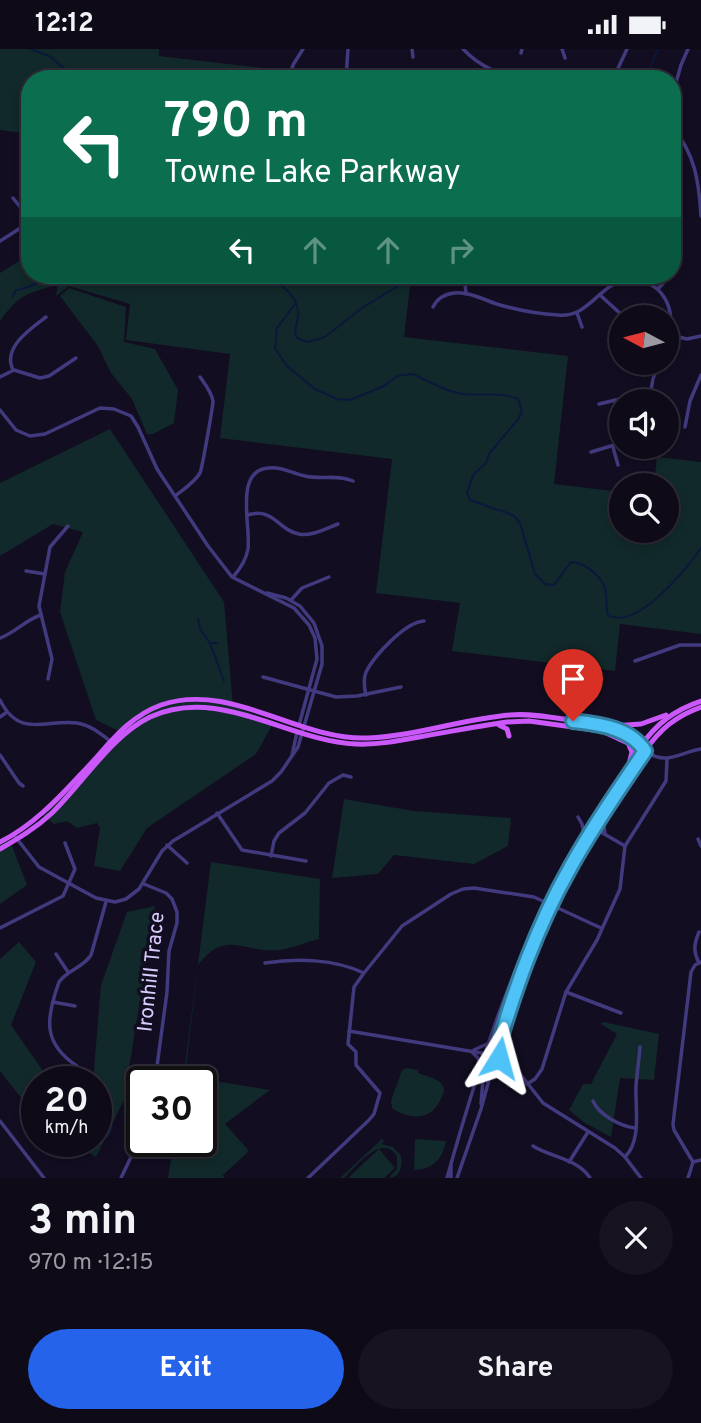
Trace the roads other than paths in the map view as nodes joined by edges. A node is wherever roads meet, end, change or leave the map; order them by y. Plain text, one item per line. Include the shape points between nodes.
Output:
1 (303, 49) edge
2 (348, 49) edge
3 (412, 49) edge
4 (463, 49) edge
5 (562, 49) edge
6 (627, 49) edge
7 (688, 49) edge
8 (413, 57) dead end
9 (565, 58) dead end
10 (292, 70) edge
11 (347, 70) edge
12 (491, 70) edge
13 (617, 70) edge
14 (680, 70) edge
15 (681, 140) edge
16 (13, 198) dead end
17 (21, 209) edge
18 (701, 216) edge
19 (21, 227) edge
20 (0, 241) edge
21 (464, 284) edge
22 (615, 284) edge
23 (647, 284) edge
24 (662, 284) edge
25 (658, 289) junction
26 (466, 294) junction
27 (600, 295) junction
28 (611, 305) edge
29 (669, 305) edge
30 (433, 307) dead end
31 (577, 313) junction
32 (46, 317) dead end
33 (582, 327) dead end
34 (679, 337) edge
35 (700, 339) edge
36 (76, 358) dead end
37 (13, 370) junction
38 (701, 375) edge
39 (0, 377) edge
40 (200, 377) dead end
41 (609, 402) edge
42 (598, 404) dead end
43 (0, 410) edge
44 (685, 427) dead end
45 (609, 448) edge
46 (591, 452) dead end
47 (616, 459) edge
48 (618, 465) dead end
49 (353, 481) dead end
50 (175, 496) junction
51 (247, 515) junction
52 (338, 524) dead end
53 (68, 526) dead end
54 (26, 571) dead end
55 (45, 574) junction
56 (233, 577) junction
57 (329, 577) dead end
58 (290, 603) junction
59 (41, 615) junction
60 (424, 621) dead end
61 (0, 638) edge
62 (701, 645) edge
63 (635, 661) dead end
64 (262, 677) dead end
65 (48, 679) dead end
66 (401, 687) dead end
67 (312, 691) junction
68 (366, 695) junction
69 (0, 700) edge
70 (701, 701) edge
71 (701, 707) edge
72 (679, 710) junction
73 (7, 712) junction
74 (0, 717) edge
75 (492, 724) junction
76 (605, 725) junction
77 (301, 728) junction
78 (509, 736) dead end
79 (113, 743) junction
80 (627, 743) junction
81 (641, 749) junction
82 (701, 749) edge
83 (0, 755) edge
84 (667, 759) junction
85 (629, 764) junction
86 (351, 777) dead end
87 (23, 786) dead end
88 (216, 813) junction
89 (603, 815) junction
90 (578, 817) dead end
91 (594, 828) junction
92 (583, 834) junction
93 (606, 835) junction
94 (15, 837) junction
95 (698, 839) dead end
96 (0, 842) edge
97 (65, 843) dead end
98 (167, 845) junction
99 (625, 846) junction
100 (701, 846) edge
101 (0, 849) edge
102 (271, 856) junction
103 (306, 862) dead end
104 (187, 863) dead end
105 (70, 883) junction
106 (144, 884) junction
107 (557, 892) junction
108 (106, 902) junction
109 (546, 902) junction
110 (552, 904) junction
111 (563, 910) junction
112 (548, 913) junction
113 (0, 927) edge
114 (602, 928) junction
115 (699, 932) dead end
116 (56, 954) dead end
117 (265, 963) dead end
118 (700, 963) edge
119 (68, 972) junction
120 (364, 973) junction
121 (566, 992) junction
122 (53, 1002) junction
123 (75, 1006) dead end
124 (503, 1006) junction
125 (621, 1013) dead end
126 (349, 1031) junction
127 (490, 1042) junction
128 (640, 1047) dead end
129 (470, 1051) junction
130 (491, 1055) junction
131 (505, 1062) junction
132 (77, 1066) dead end
133 (157, 1066) edge
134 (481, 1067) junction
135 (491, 1071) junction
136 (527, 1084) junction
137 (593, 1101) dead end
138 (481, 1109) junction
139 (0, 1121) edge
140 (635, 1128) junction
141 (588, 1132) junction
142 (533, 1146) dead end
143 (131, 1157) edge
144 (625, 1157) junction
145 (701, 1160) edge
146 (569, 1162) junction
147 (693, 1162) junction
148 (44, 1178) edge
149 (121, 1178) edge
150 (308, 1178) edge
151 (449, 1178) edge
152 (457, 1178) edge
153 (590, 1178) edge
154 (641, 1178) edge
155 (688, 1178) edge

1 - 10 street
2 - 11 street
3 - 8 street
4 - 12 street
5 - 9 street
6 - 13 street
7 - 14 street
15 - 18 street via 695,167
16 - 17 street
19 - 20 street
21 - 26 street
22 - 27 street
23 - 25 street
24 - 25 street
25 - 29 street
26 - 30 street via 449,294
26 - 31 street via 559,316
27 - 28 street
27 - 31 street
31 - 33 street
32 - 37 street via 20,338 10,358
34 - 35 street
36 - 37 street via 40,378
37 - 39 street
38 - 44 street
40 - 50 street via 213,398 201,471
41 - 42 street
43 - 50 street via 20,433 37,436 100,408 124,412 135,421
45 - 46 street
47 - 48 street
49 - 51 street via 263,469 248,485
50 - 56 street
51 - 52 street via 272,516 302,535
51 - 56 street via 247,555
53 - 55 street via 50,547
54 - 55 street
55 - 59 street
56 - 58 street
57 - 58 street via 302,588
58 - 67 street via 315,638 317,665
59 - 61 street
59 - 65 street via 52,659
60 - 68 street via 402,632 365,674
62 - 63 street via 686,644
64 - 67 street
66 - 68 street
67 - 68 street via 336,697
67 - 77 street
69 - 73 street
70 - 72 main road
71 - 81 main road via 671,721
72 - 76 main road via 641,724
72 - 81 main road via 657,725
73 - 74 street
73 - 79 street via 36,726 86,726
75 - 77 main road via 364,744 336,742
75 - 78 main road via 505,727
75 - 80 main road via 529,721 591,729
76 - 77 main road via 512,715 365,738
76 - 81 main road
77 - 79 main road via 199,706 151,717
77 - 88 street via 298,747 281,772
79 - 94 main road via 52,813 28,834
80 - 81 main road
80 - 85 main road via 632,752
81 - 84 street
81 - 85 street
81 - 89 street
82 - 84 street
83 - 87 street
84 - 99 street via 666,781
85 - 92 street
86 - 102 street via 343,775 329,783 305,813 279,832
88 - 98 street
88 - 102 street via 242,850
89 - 91 street
89 - 93 street
90 - 92 street
91 - 93 street
91 - 107 street
92 - 109 street
93 - 99 street
94 - 96 main road
94 - 101 main road
94 - 105 street via 39,867
95 - 100 street
97 - 105 street via 75,869
98 - 104 street
98 - 106 street
99 - 114 street via 620,889
102 - 103 street
105 - 108 street
105 - 113 street via 54,902
106 - 108 street via 126,899
106 - 133 street, Ironhill Trace via 166,893 177,912
107 - 110 street
107 - 111 street
108 - 119 street via 91,955
109 - 110 street
109 - 120 street via 507,892 463,889 402,926
109 - 124 street
110 - 111 street
110 - 112 street
111 - 112 street
111 - 114 street
112 - 130 street
114 - 121 street
115 - 118 street via 694,953
116 - 119 street
117 - 120 street via 291,959 348,966
118 - 147 street via 691,972 673,1124
119 - 122 street via 59,982
120 - 126 street via 354,987
121 - 125 street
121 - 136 street via 542,1069
122 - 123 street
122 - 132 street via 50,1035 60,1053
124 - 127 street
124 - 130 street
126 - 129 street
126 - 150 street via 348,1044 358,1057 356,1065 380,1093 369,1120
127 - 129 street
127 - 130 street
128 - 140 street
129 - 130 street
129 - 134 street
130 - 131 street
130 - 134 street
130 - 135 street
130 - 138 street
131 - 135 street
131 - 136 street
134 - 151 street
135 - 138 street
136 - 141 street via 543,1103
137 - 140 street via 620,1124
138 - 152 street
139 - 148 street
140 - 144 street via 631,1152
141 - 144 street
141 - 146 street
142 - 146 street
143 - 149 street
144 - 154 street
145 - 147 street
146 - 153 street
147 - 155 street

